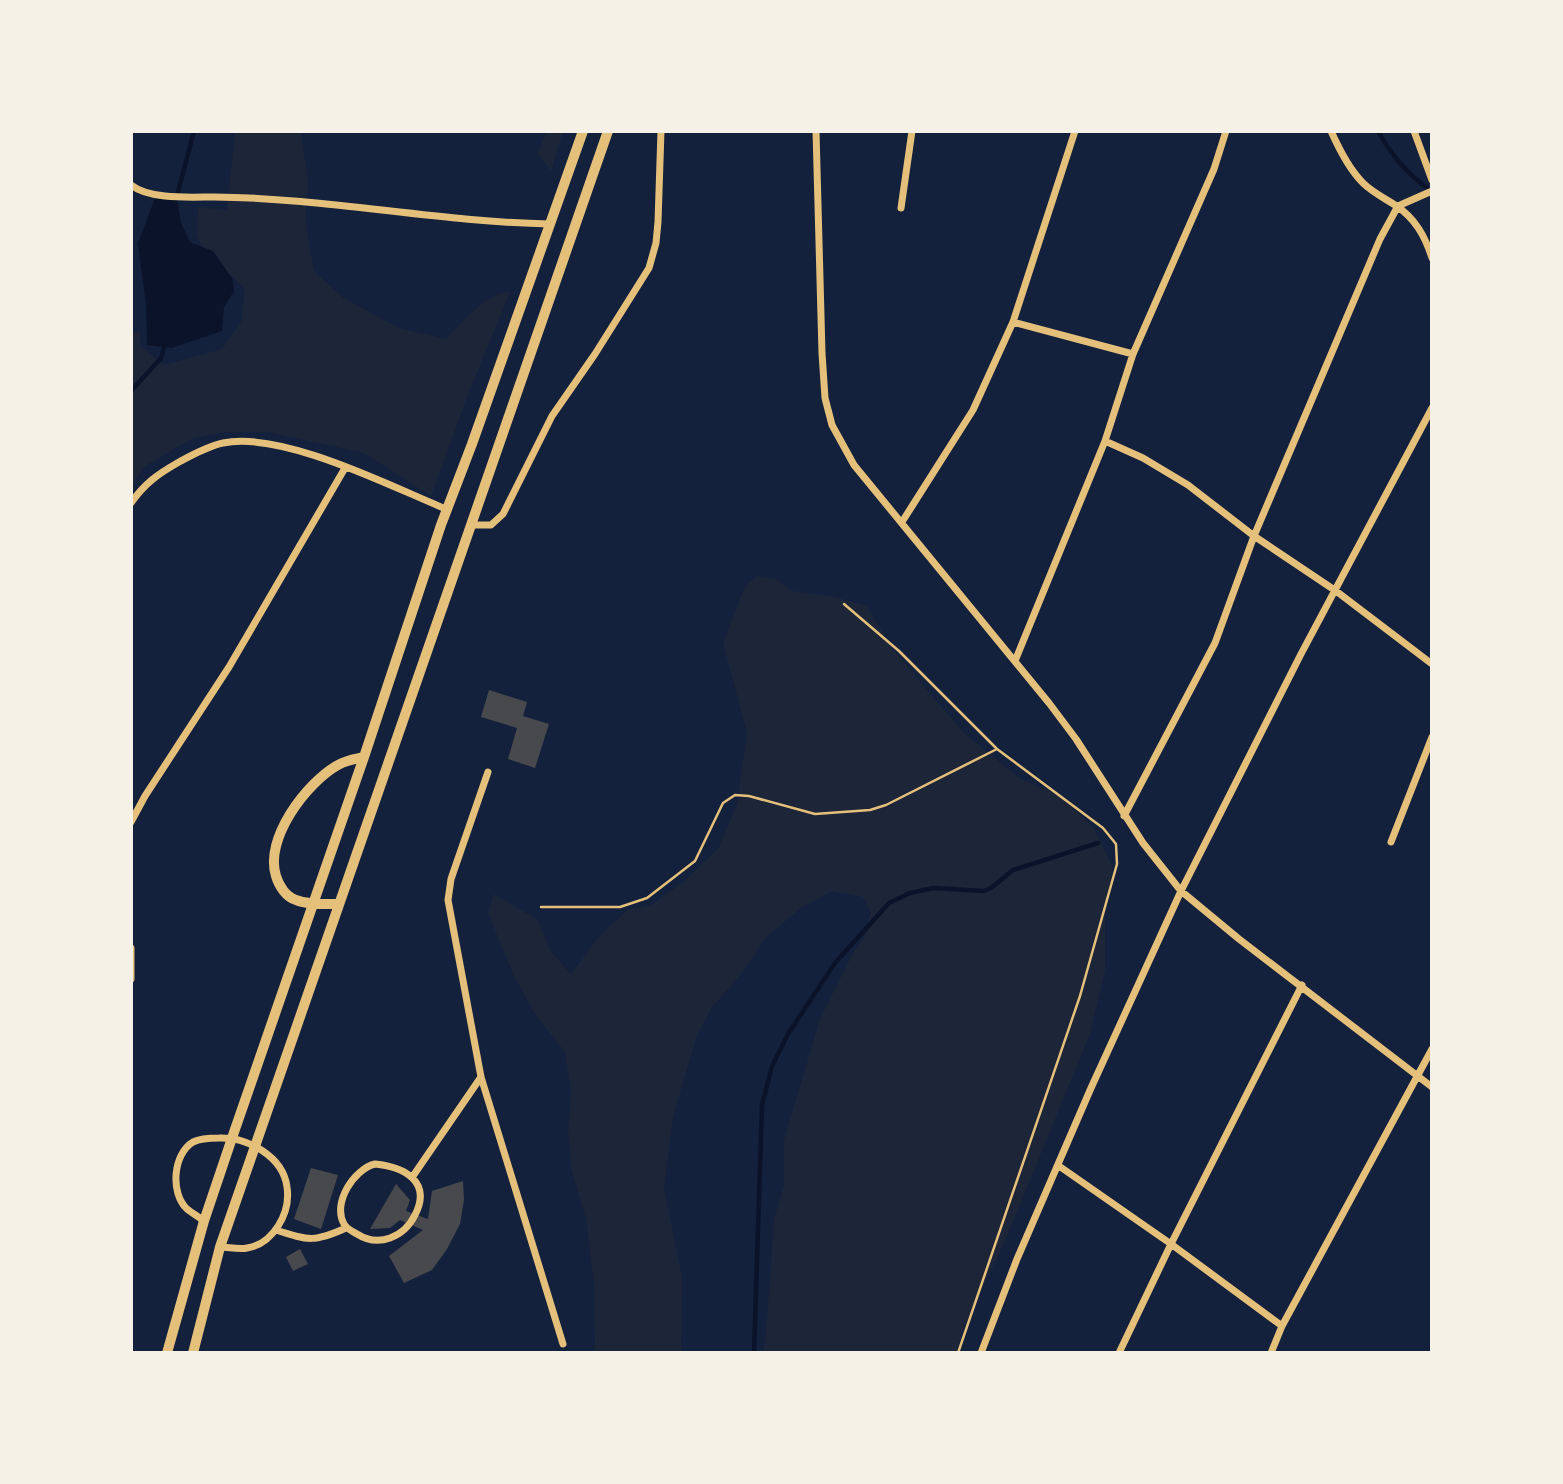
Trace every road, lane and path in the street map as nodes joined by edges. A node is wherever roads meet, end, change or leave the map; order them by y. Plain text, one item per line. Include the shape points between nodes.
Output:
1 (583, 131) edge
2 (608, 131) edge
3 (661, 131) edge
4 (816, 131) edge
5 (912, 131) edge
6 (1075, 131) edge
7 (1226, 131) edge
8 (1331, 131) edge
9 (1413, 131) edge
10 (1430, 170) edge
11 (1432, 180) edge
12 (131, 185) edge
13 (1432, 191) edge
14 (1398, 206) junction
15 (901, 208) dead end
16 (550, 224) junction
17 (1432, 258) edge
18 (1013, 322) junction
19 (1133, 354) junction
20 (1432, 408) edge
21 (1105, 441) junction
22 (345, 468) junction
23 (131, 503) edge
24 (446, 509) junction
25 (902, 522) junction
26 (471, 525) junction
27 (1254, 536) junction
28 (1336, 591) junction
29 (844, 604) dead end
30 (1015, 661) junction
31 (1432, 664) edge
32 (1432, 737) edge
33 (997, 748) junction
34 (364, 757) junction
35 (488, 772) dead end
36 (1124, 816) junction
37 (131, 822) edge
38 (1391, 842) dead end
39 (1181, 891) junction
40 (313, 904) junction
41 (339, 904) junction
42 (541, 907) dead end
43 (131, 948) edge
44 (131, 979) edge
45 (1303, 985) junction
46 (1432, 1049) edge
47 (481, 1077) junction
48 (1417, 1077) junction
49 (1432, 1087) edge
50 (232, 1138) junction
51 (257, 1145) junction
52 (1059, 1166) junction
53 (413, 1176) junction
54 (205, 1221) junction
55 (346, 1228) junction
56 (276, 1230) junction
57 (1171, 1244) junction
58 (220, 1247) junction
59 (1282, 1326) junction
60 (563, 1344) dead end
61 (167, 1353) edge
62 (193, 1353) edge
63 (958, 1353) edge
64 (981, 1353) edge
65 (1119, 1353) edge
66 (1271, 1353) edge

1 - 16 main road
2 - 26 main road
3 - 26 street via 658,222 649,268 552,416 503,514 491,525
4 - 25 street via 825,398 832,425 854,465
5 - 15 street
6 - 18 street
7 - 19 street via 1214,169
8 - 14 street via 1362,183
9 - 10 street
10 - 11 street
12 - 16 street via 148,193 190,198 364,207
13 - 14 street
14 - 17 street via 1419,228
14 - 27 street
16 - 24 main road
18 - 19 street
18 - 25 street via 973,410
19 - 21 street
20 - 28 street
21 - 27 street via 1166,471
21 - 30 street
22 - 23 street via 270,444 223,443 153,476
22 - 24 street
22 - 37 street via 229,667
24 - 34 main road
25 - 30 street
26 - 41 main road
27 - 28 street
27 - 36 street via 1215,643
28 - 31 street
28 - 39 street
29 - 33 path
30 - 36 street via 1076,738
32 - 38 street
33 - 42 path via 870,810 814,814 749,796 732,796 723,803 695,862 647,898 620,907
33 - 63 path via 1102,828 1116,845 1117,864 1080,996
34 - 40 main road
34 - 40 main road via 338,765 323,777 299,803 276,840 273,868 277,882 294,900
35 - 47 street via 449,900
36 - 39 street
39 - 45 street
39 - 52 street
40 - 41 main road
40 - 50 main road
41 - 51 main road
43 - 44 street
45 - 48 street
45 - 57 street
46 - 48 street
47 - 53 street
47 - 60 street
48 - 49 street
48 - 59 street
50 - 51 street
50 - 54 main road
50 - 54 street via 197,1140 179,1162 178,1196 185,1208
51 - 56 street via 281,1171 287,1187
51 - 58 main road
52 - 57 street
52 - 64 street
53 - 55 street via 398,1168 367,1166 353,1179 343,1201
53 - 55 street via 419,1188 419,1208 405,1229 389,1239 371,1241
54 - 61 main road
55 - 56 street via 321,1239
56 - 58 street via 264,1242 245,1249
57 - 59 street
57 - 65 street
58 - 62 main road
59 - 66 street

